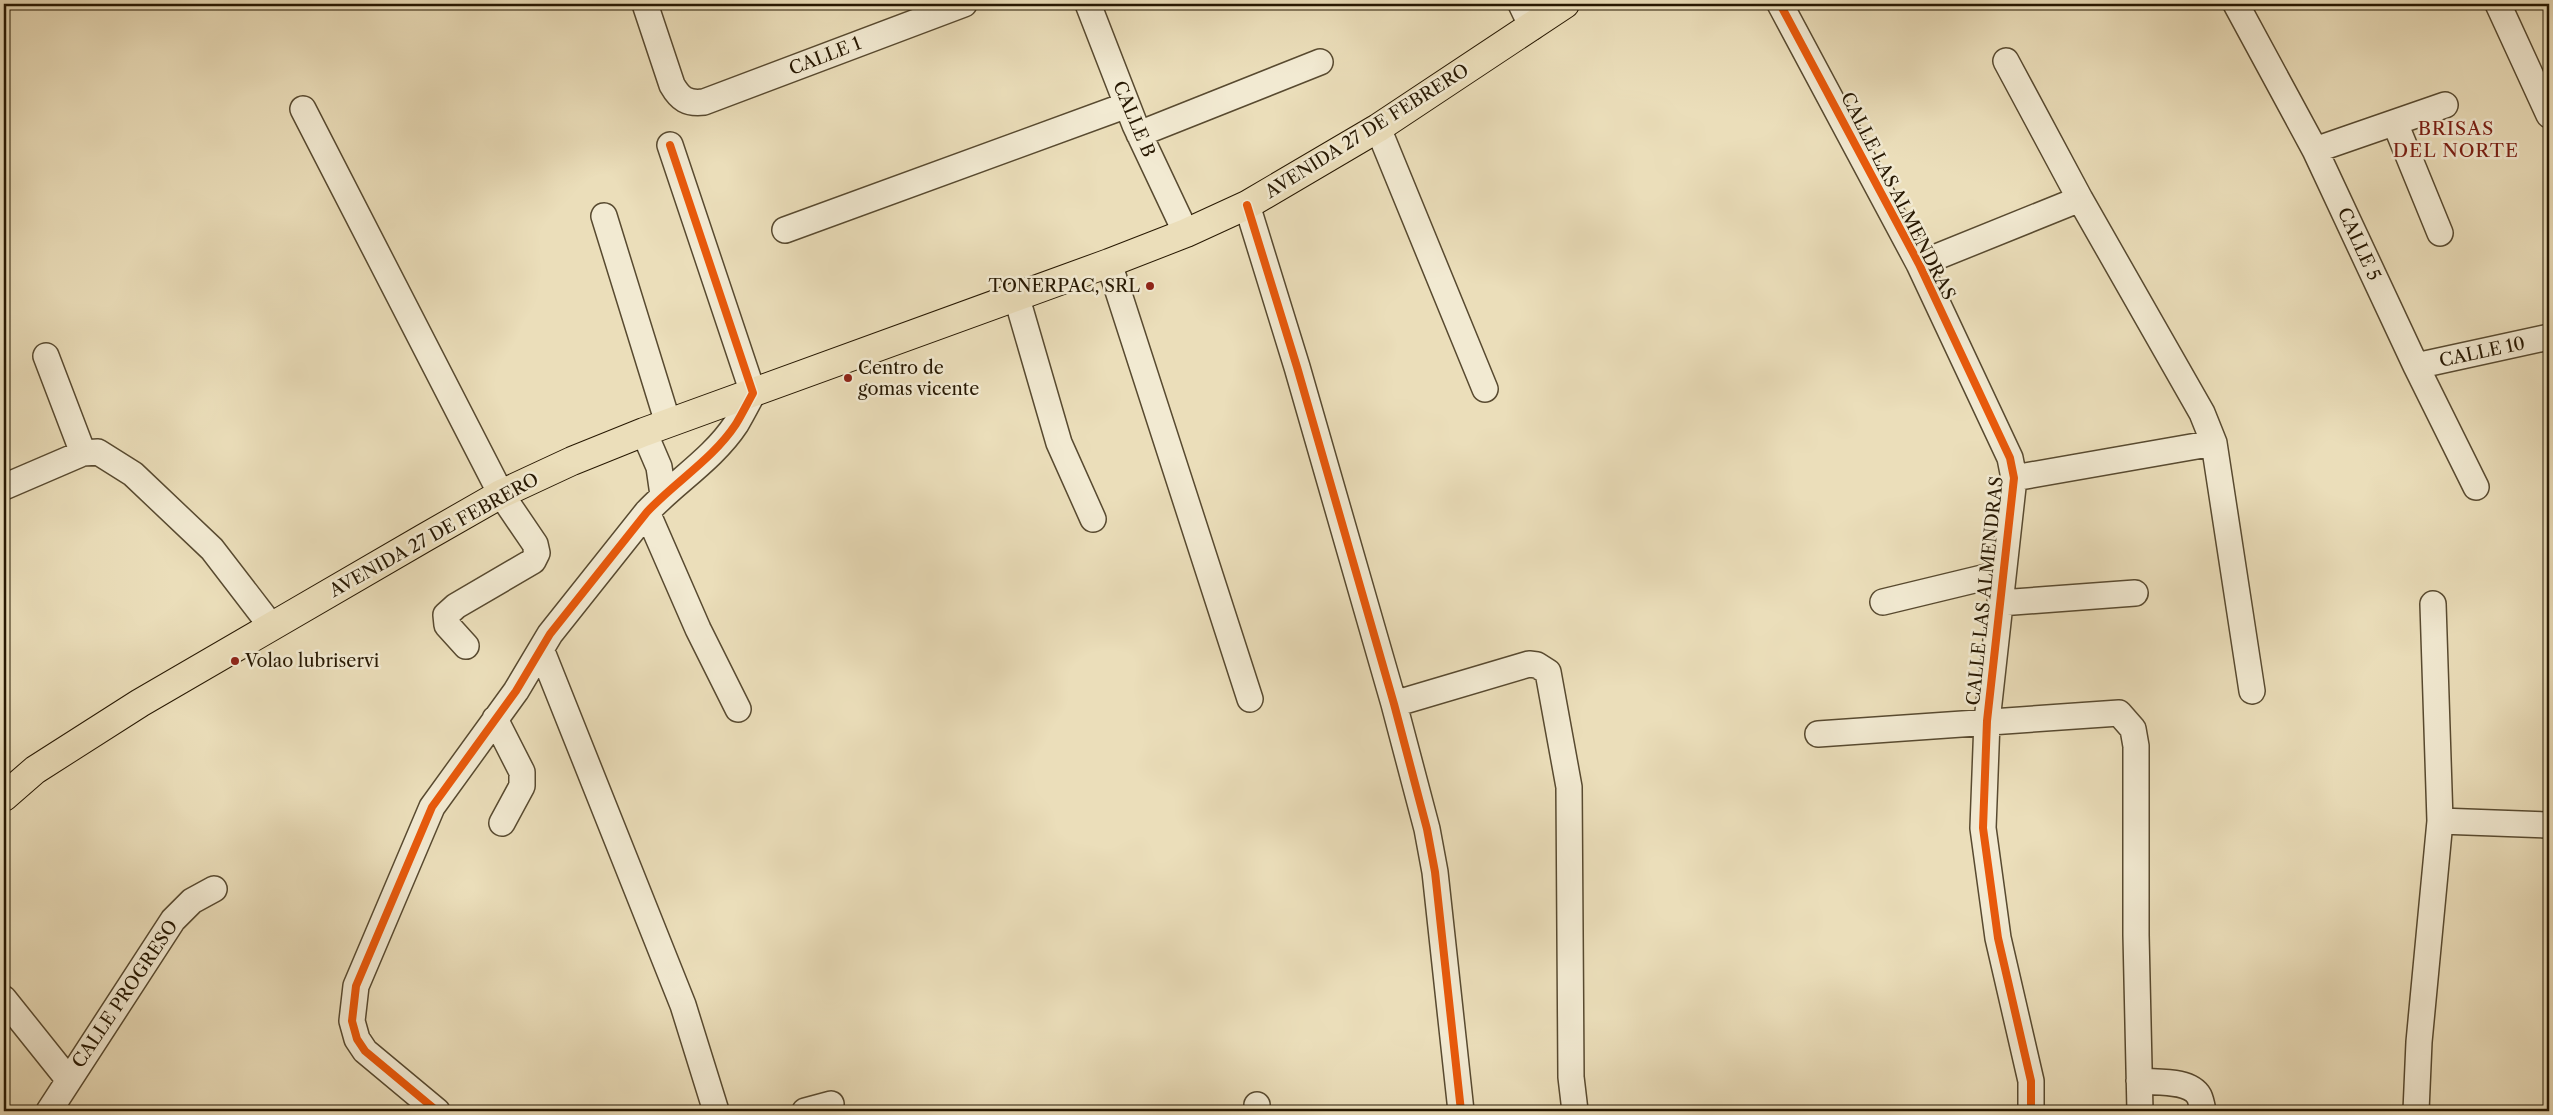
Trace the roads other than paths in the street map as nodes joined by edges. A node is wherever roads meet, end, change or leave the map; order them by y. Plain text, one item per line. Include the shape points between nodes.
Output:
1 (645, 4) edge
2 (964, 4) edge
3 (1088, 4) edge
4 (1565, 4) edge
5 (1780, 4) edge
6 (2236, 4) edge
7 (2498, 4) edge
8 (1526, 15) edge
9 (2006, 61) dead end
10 (1320, 62) dead end
11 (1127, 105) junction
12 (2445, 105) dead end
13 (303, 109) dead end
14 (2549, 115) edge
15 (2395, 123) junction
16 (1378, 128) junction
17 (1139, 134) junction
18 (670, 145) dead end
19 (2315, 150) junction
20 (2080, 199) junction
21 (1247, 205) junction
22 (604, 216) dead end
23 (785, 230) dead end
24 (1186, 233) junction
25 (2440, 233) dead end
26 (1109, 263) junction
27 (1919, 264) junction
28 (1016, 295) junction
29 (2549, 337) edge
30 (46, 356) dead end
31 (2416, 366) junction
32 (1485, 389) dead end
33 (753, 393) junction
34 (656, 428) junction
35 (2214, 443) junction
36 (84, 452) junction
37 (2014, 478) junction
38 (4, 487) edge
39 (2476, 487) dead end
40 (501, 494) junction
41 (655, 504) junction
42 (1093, 520) dead end
43 (2003, 573) junction
44 (2135, 593) dead end
45 (1883, 602) dead end
46 (2000, 603) junction
47 (2433, 604) dead end
48 (272, 627) junction
49 (466, 646) dead end
50 (541, 649) junction
51 (2252, 691) dead end
52 (1250, 699) dead end
53 (1394, 704) junction
54 (738, 709) dead end
55 (495, 719) junction
56 (1987, 721) junction
57 (1818, 734) dead end
58 (4, 797) edge
59 (2440, 821) junction
60 (502, 823) dead end
61 (2549, 825) edge
62 (214, 889) dead end
63 (4, 999) edge
64 (68, 1079) junction
65 (2139, 1081) junction
66 (831, 1104) dead end
67 (49, 1111) edge
68 (436, 1111) edge
69 (716, 1111) edge
70 (805, 1111) edge
71 (1461, 1111) edge
72 (1575, 1111) edge
73 (2031, 1111) edge
74 (2140, 1111) edge
75 (2203, 1111) edge
76 (2416, 1111) edge

1 - 2 street, CALLE 1 via 677,94 685,101 704,102
3 - 11 street, CALLE B
4 - 8 main road, AVENIDA 27 DE FEBRERO
5 - 27 street, CALLE LAS ALMENDRAS
6 - 19 street, CALLE 5
7 - 14 street
8 - 16 main road, AVENIDA 27 DE FEBRERO
9 - 20 street
10 - 17 street
11 - 17 street, CALLE B
11 - 23 street
12 - 15 street
13 - 40 street
15 - 19 street
15 - 25 street
16 - 21 main road, AVENIDA 27 DE FEBRERO
16 - 32 street
17 - 24 street, CALLE B
18 - 33 street
19 - 31 street, CALLE 5
20 - 27 street
20 - 35 street via 2202,413
21 - 24 main road, AVENIDA 27 DE FEBRERO
21 - 53 street
22 - 34 street
24 - 26 main road, AVENIDA 27 DE FEBRERO
26 - 28 main road, AVENIDA 27 DE FEBRERO
26 - 52 street
27 - 37 street, CALLE LAS ALMENDRAS via 2010,458
28 - 33 main road, AVENIDA 27 DE FEBRERO
28 - 42 street via 1059,443
29 - 31 street, CALLE 10
30 - 36 street
31 - 39 street, CALLE 5
33 - 34 main road, AVENIDA 27 DE FEBRERO
33 - 41 street via 735,425 694,470
34 - 40 main road, AVENIDA 27 DE FEBRERO via 572,460
34 - 41 street via 659,467
35 - 37 street
35 - 51 street
36 - 38 street
36 - 48 street via 98,452 133,474 212,549
37 - 43 street, CALLE LAS ALMENDRAS
40 - 48 main road, AVENIDA 27 DE FEBRERO
40 - 49 street via 535,544 537,553 533,561 446,615 447,625
41 - 50 street
41 - 54 street via 698,629
43 - 45 street
43 - 46 street, CALLE LAS ALMENDRAS
44 - 46 street
46 - 56 street, CALLE LAS ALMENDRAS
47 - 59 street
48 - 58 main road, AVENIDA 27 DE FEBRERO via 140,703 35,770
50 - 55 street
50 - 69 street via 683,1005
53 - 71 street via 1435,872
53 - 72 street via 1529,664 1537,664 1548,672 1568,787 1571,1077
55 - 60 street via 522,772 522,786
55 - 68 street via 432,807 356,986 353,1004 352,1021 365,1050
56 - 57 street
56 - 65 street via 2119,713 2133,729 2136,746
56 - 73 street, CALLE LAS ALMENDRAS via 1983,828 1998,938 2031,1081
59 - 61 street
59 - 76 street via 2419,1042
62 - 64 street, CALLE PROGRESO via 192,901 172,920
63 - 64 street
64 - 67 street, CALLE PROGRESO
65 - 74 street
65 - 75 street via 2192,1089 2199,1097
66 - 70 street

